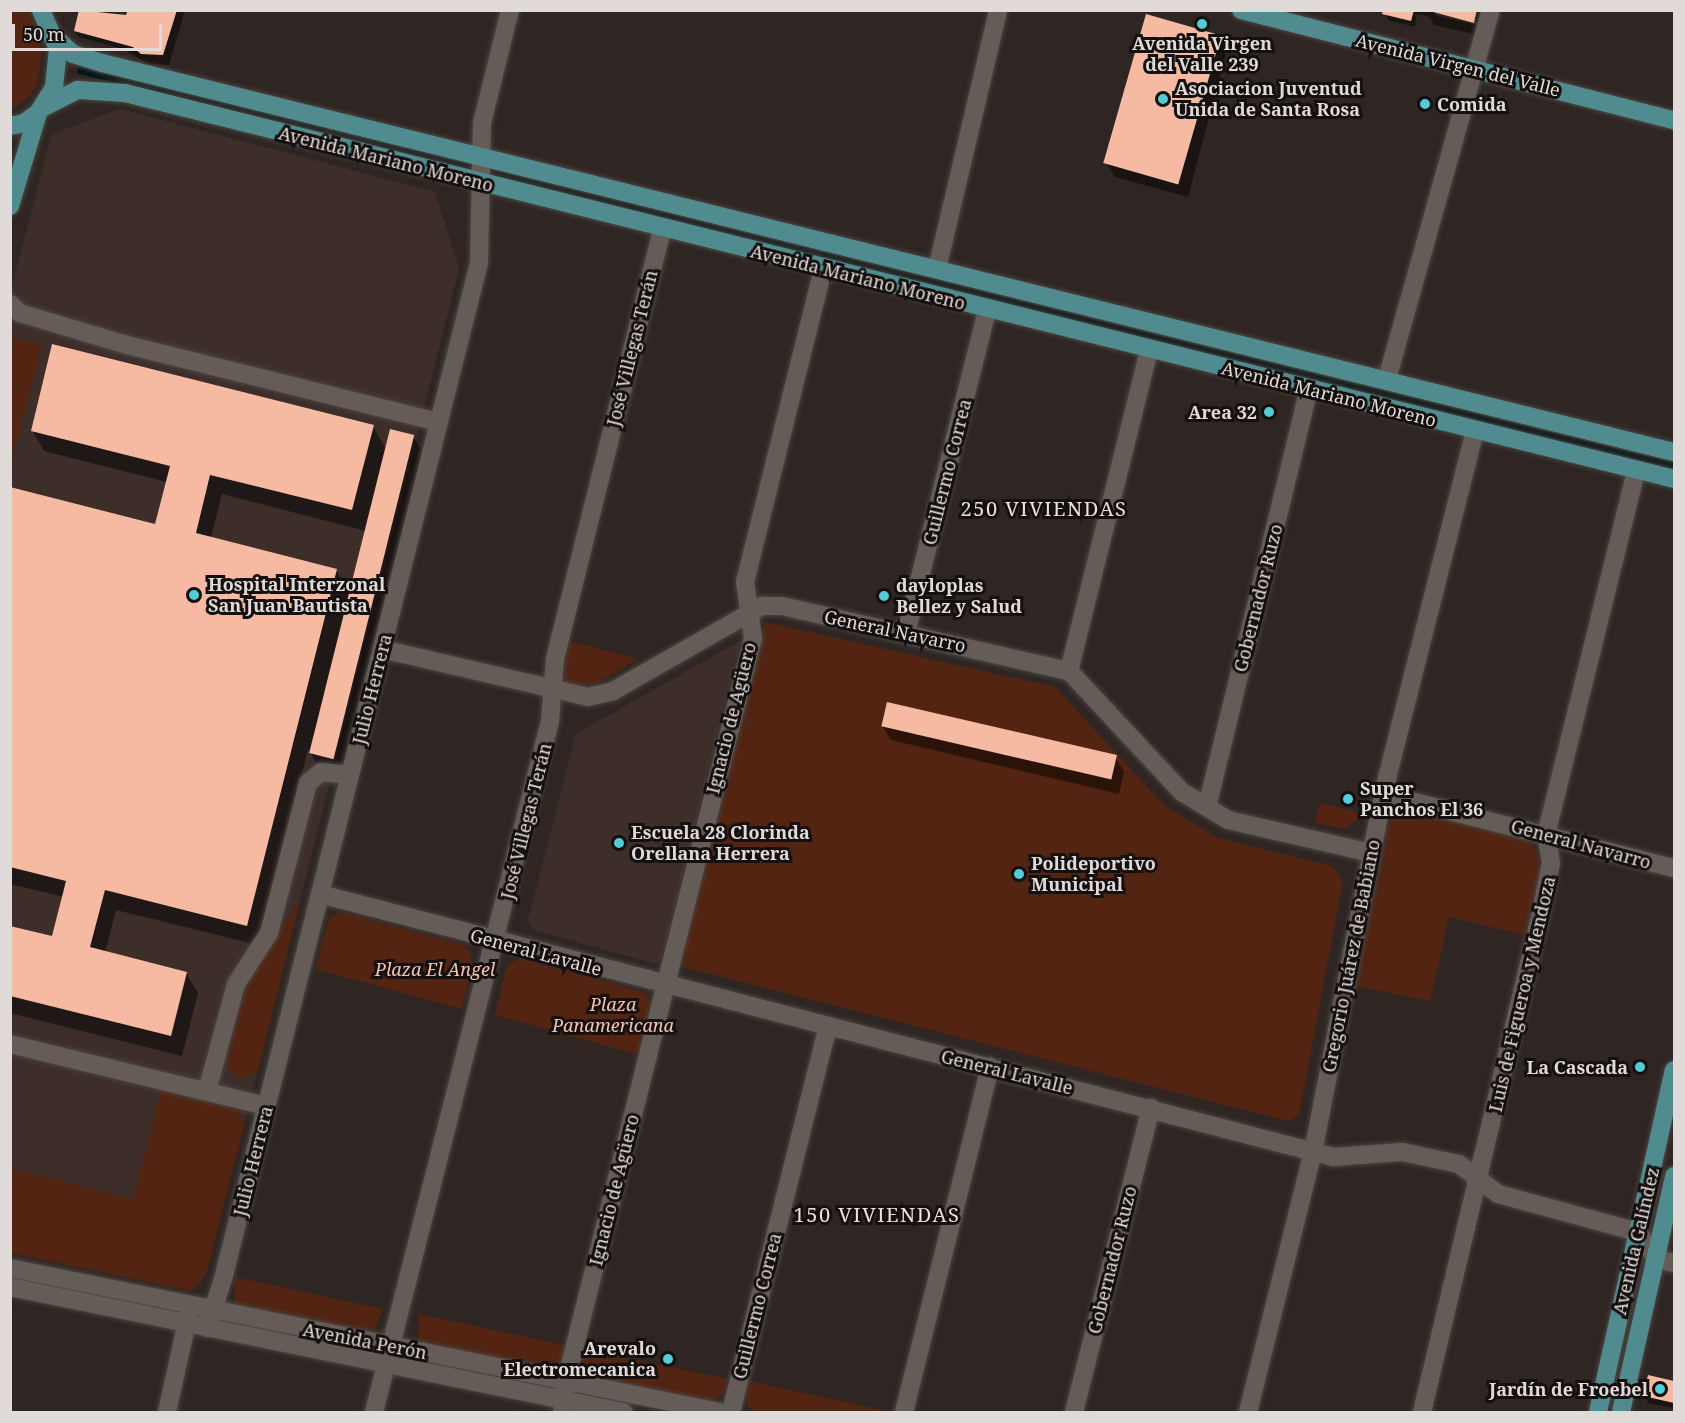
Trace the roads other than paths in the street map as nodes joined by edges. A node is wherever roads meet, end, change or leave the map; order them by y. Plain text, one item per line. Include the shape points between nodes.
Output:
1 (41, 10) edge
2 (510, 10) edge
3 (998, 10) edge
4 (1241, 10) edge
5 (1491, 10) edge
6 (54, 36) junction
7 (1476, 70) junction
8 (41, 110) junction
9 (1674, 120) edge
10 (10, 126) edge
11 (481, 155) junction
12 (482, 183) junction
13 (10, 206) edge
14 (663, 227) junction
15 (823, 268) junction
16 (937, 269) junction
17 (10, 304) edge
18 (987, 310) junction
19 (1149, 350) junction
20 (1387, 379) junction
21 (1309, 389) junction
22 (439, 422) junction
23 (1474, 430) junction
24 (1674, 452) edge
25 (1636, 470) junction
26 (1674, 479) edge
27 (748, 614) junction
28 (906, 633) junction
29 (382, 649) junction
30 (1069, 671) junction
31 (553, 690) junction
32 (350, 775) junction
33 (1383, 794) junction
34 (1207, 807) junction
35 (1546, 835) junction
36 (1371, 854) junction
37 (1674, 868) edge
38 (320, 894) junction
39 (496, 942) junction
40 (664, 984) junction
41 (828, 1026) junction
42 (10, 1044) edge
43 (990, 1067) junction
44 (1674, 1070) edge
45 (207, 1091) junction
46 (267, 1106) junction
47 (1150, 1108) junction
48 (1313, 1152) junction
49 (1674, 1176) edge
50 (1480, 1181) junction
51 (1638, 1232) junction
52 (1656, 1259) junction
53 (1674, 1263) edge
54 (10, 1268) edge
55 (10, 1287) edge
56 (191, 1305) junction
57 (213, 1310) junction
58 (187, 1323) junction
59 (207, 1328) junction
60 (391, 1346) junction
61 (384, 1363) junction
62 (566, 1381) junction
63 (563, 1407) edge
64 (166, 1413) edge
65 (374, 1413) edge
66 (623, 1413) edge
67 (720, 1413) edge
68 (731, 1413) edge
69 (904, 1413) edge
70 (1074, 1413) edge
71 (1248, 1413) edge
72 (1422, 1413) edge
73 (1598, 1413) edge
74 (1621, 1413) edge

1 - 6 main road
2 - 11 street, Julio Herrera via 482,123
3 - 16 street
4 - 7 main road, Avenida Virgen del Valle
5 - 7 street
6 - 8 main road via 58,66
6 - 11 main road, Avenida Mariano Moreno via 73,54 102,63
7 - 9 main road, Avenida Virgen del Valle
7 - 20 street
8 - 10 main road, Avenida Mariano Moreno via 24,123
8 - 12 main road, Avenida Mariano Moreno via 78,90 107,89
8 - 13 main road
11 - 12 street, Julio Herrera
11 - 16 main road, Avenida Mariano Moreno
12 - 14 main road, Avenida Mariano Moreno
12 - 22 street, Julio Herrera via 479,263
14 - 15 main road, Avenida Mariano Moreno
14 - 31 street, José Villegas Terán via 555,659
15 - 18 main road, Avenida Mariano Moreno
15 - 27 street, Ignacio de Agüero via 745,582
16 - 20 main road, Avenida Mariano Moreno
17 - 22 street via 20,313 127,345
18 - 19 main road, Avenida Mariano Moreno
18 - 28 street, Guillermo Correa
19 - 21 main road, Avenida Mariano Moreno
19 - 30 street
20 - 24 main road, Avenida Mariano Moreno
21 - 23 main road, Avenida Mariano Moreno
21 - 34 street, Gobernador Ruzo
22 - 29 street, Julio Herrera
23 - 25 main road, Avenida Mariano Moreno
23 - 33 street, Gregorio Juárez de Babiano
25 - 26 main road, Avenida Mariano Moreno
25 - 35 street, Luis de Figueroa y Mendoza
27 - 28 street, General Navarro via 762,606 782,606
27 - 31 street, General Navarro via 613,691 588,697
27 - 40 street, Ignacio de Agüero via 753,639
28 - 30 street, General Navarro
29 - 31 street, General Navarro
29 - 32 street, Julio Herrera
30 - 34 street via 1182,792
31 - 39 street, José Villegas Terán via 550,721
32 - 38 street, Julio Herrera
32 - 45 street via 321,772 308,783 269,933 236,984
33 - 35 street, General Navarro
33 - 36 street, Gregorio Juárez de Babiano
34 - 36 street via 1228,820
35 - 37 street, General Navarro
35 - 50 street, Luis de Figueroa y Mendoza via 1551,863
36 - 48 street, Gregorio Juárez de Babiano
38 - 39 street, General Lavalle
38 - 46 street, Julio Herrera
39 - 40 street, General Lavalle
39 - 60 street, José Villegas Terán
40 - 41 street, General Lavalle
40 - 62 street, Ignacio de Agüero
41 - 43 street, General Lavalle
41 - 68 street, Guillermo Correa
42 - 45 street
43 - 47 street, General Lavalle
43 - 69 street
44 - 51 main road, Avenida Galíndez
45 - 46 street
46 - 57 street, Julio Herrera
47 - 48 street, General Lavalle
47 - 70 street, Gobernador Ruzo
48 - 50 street, General Lavalle via 1333,1157 1402,1152 1459,1164
48 - 71 street, Gregorio Juárez de Babiano
49 - 52 main road, Avenida Galíndez
50 - 51 street, General Lavalle via 1498,1194
50 - 72 street, Luis de Figueroa y Mendoza
51 - 52 street
51 - 73 main road, Avenida Galíndez
52 - 53 street
52 - 74 main road, Avenida Galíndez
54 - 56 street, Avenida Perón
55 - 58 street, Avenida Perón
56 - 57 street, Avenida Perón
56 - 58 street
57 - 59 street, Julio Herrera
57 - 60 street, Avenida Perón
58 - 59 street, Avenida Perón
58 - 64 street
59 - 61 street, Avenida Perón
60 - 61 street, José Villegas Terán
60 - 62 street, Avenida Perón
61 - 63 street, Avenida Perón
61 - 65 street, José Villegas Terán
62 - 63 street, Ignacio de Agüero
62 - 67 street, Avenida Perón
63 - 66 street, Avenida Perón

